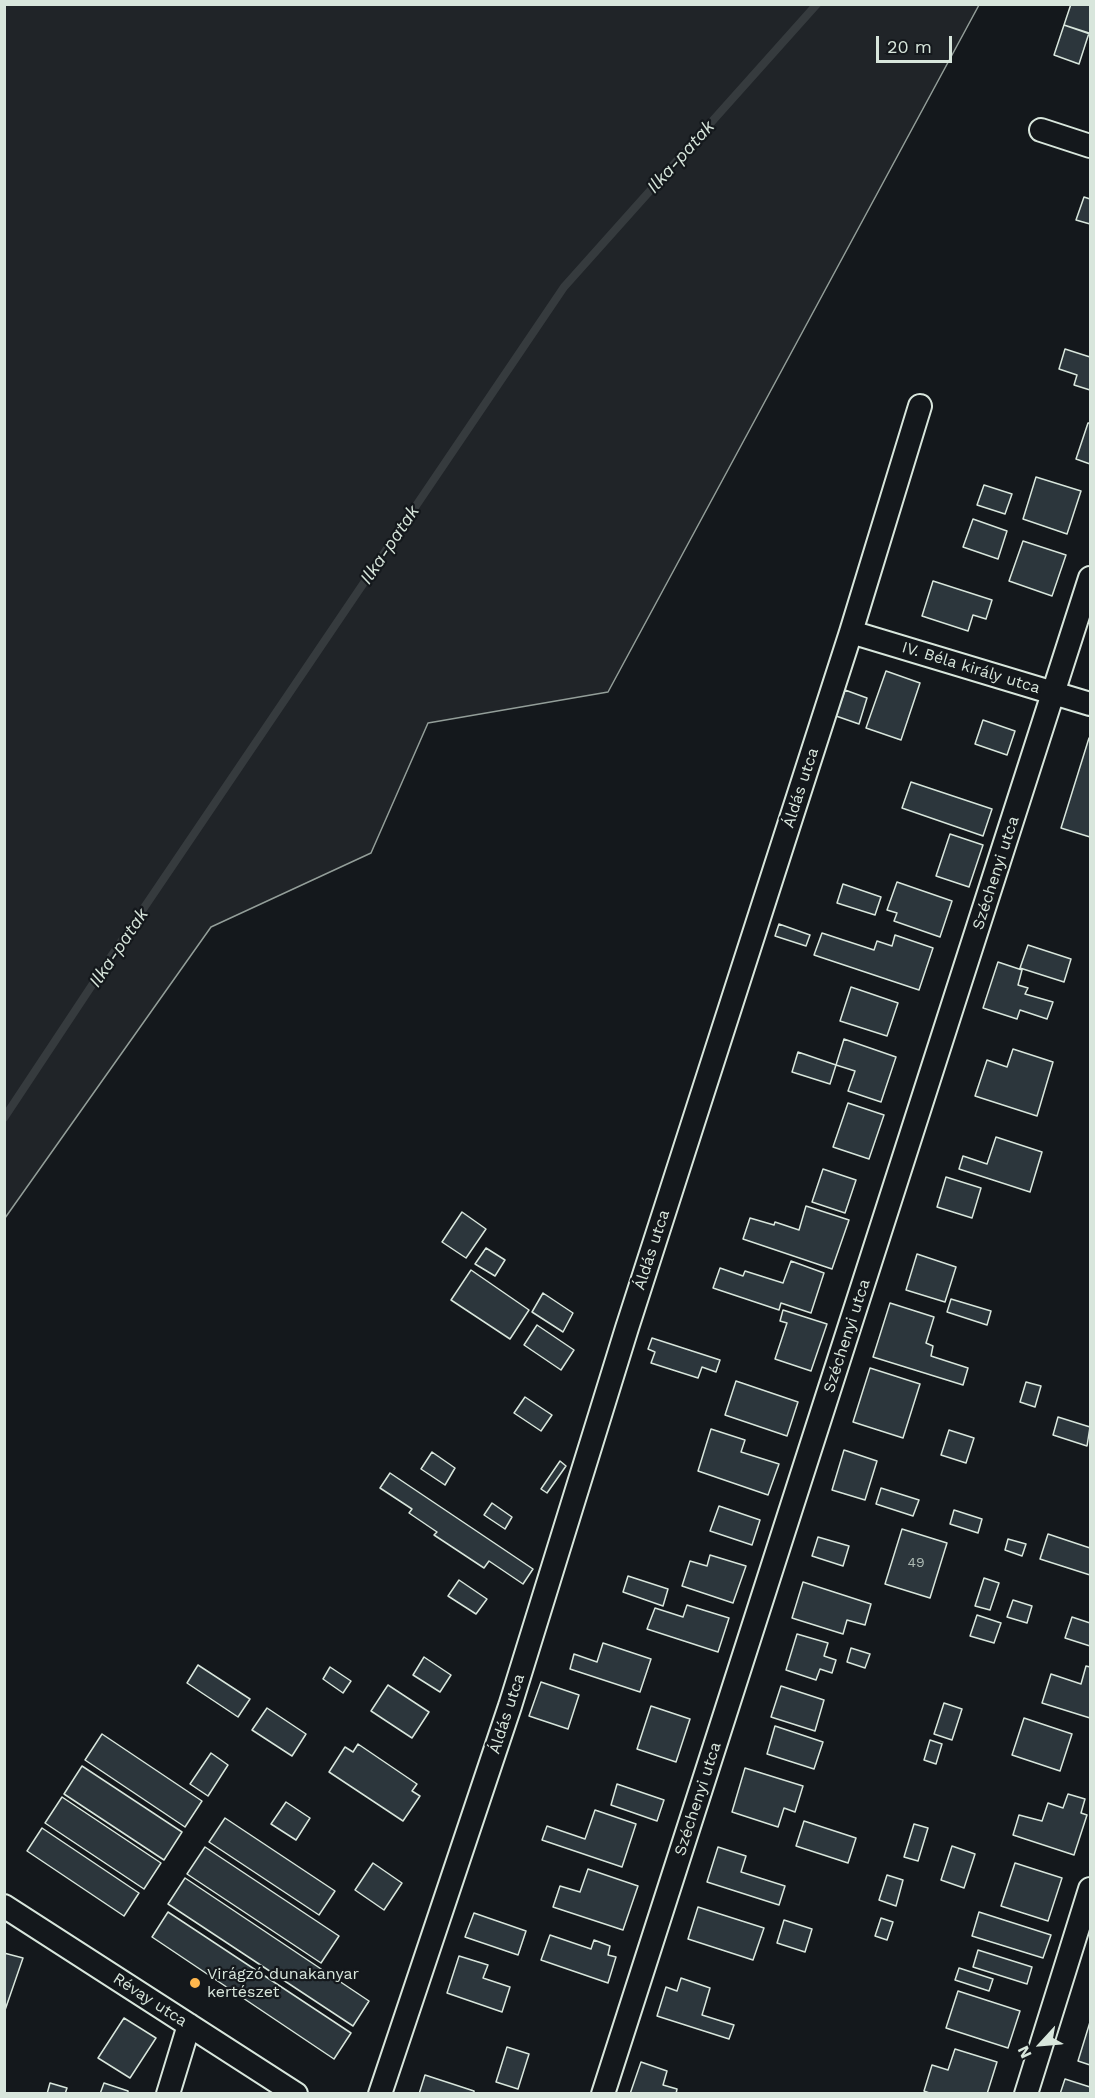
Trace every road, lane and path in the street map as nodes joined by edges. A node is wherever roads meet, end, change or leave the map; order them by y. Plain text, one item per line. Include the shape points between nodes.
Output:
1 (1041, 130) dead end
2 (1090, 146) edge
3 (920, 406) dead end
4 (1090, 578) edge
5 (851, 632) junction
6 (1054, 693) junction
7 (1090, 704) edge
8 (1090, 1889) edge
9 (4, 1906) edge
10 (189, 2025) junction
11 (168, 2094) edge
12 (296, 2094) edge
13 (380, 2094) edge
14 (603, 2094) edge
15 (1026, 2094) edge

1 - 2 street
3 - 5 street, Áldás utca
4 - 6 street, Széchenyi utca
5 - 6 street, IV. Béla király utca
5 - 13 street, Áldás utca via 510,1706
6 - 7 street, IV. Béla király utca
6 - 14 street, Széchenyi utca
8 - 15 street
9 - 10 street, Révay utca
10 - 11 street
10 - 12 street, Révay utca

